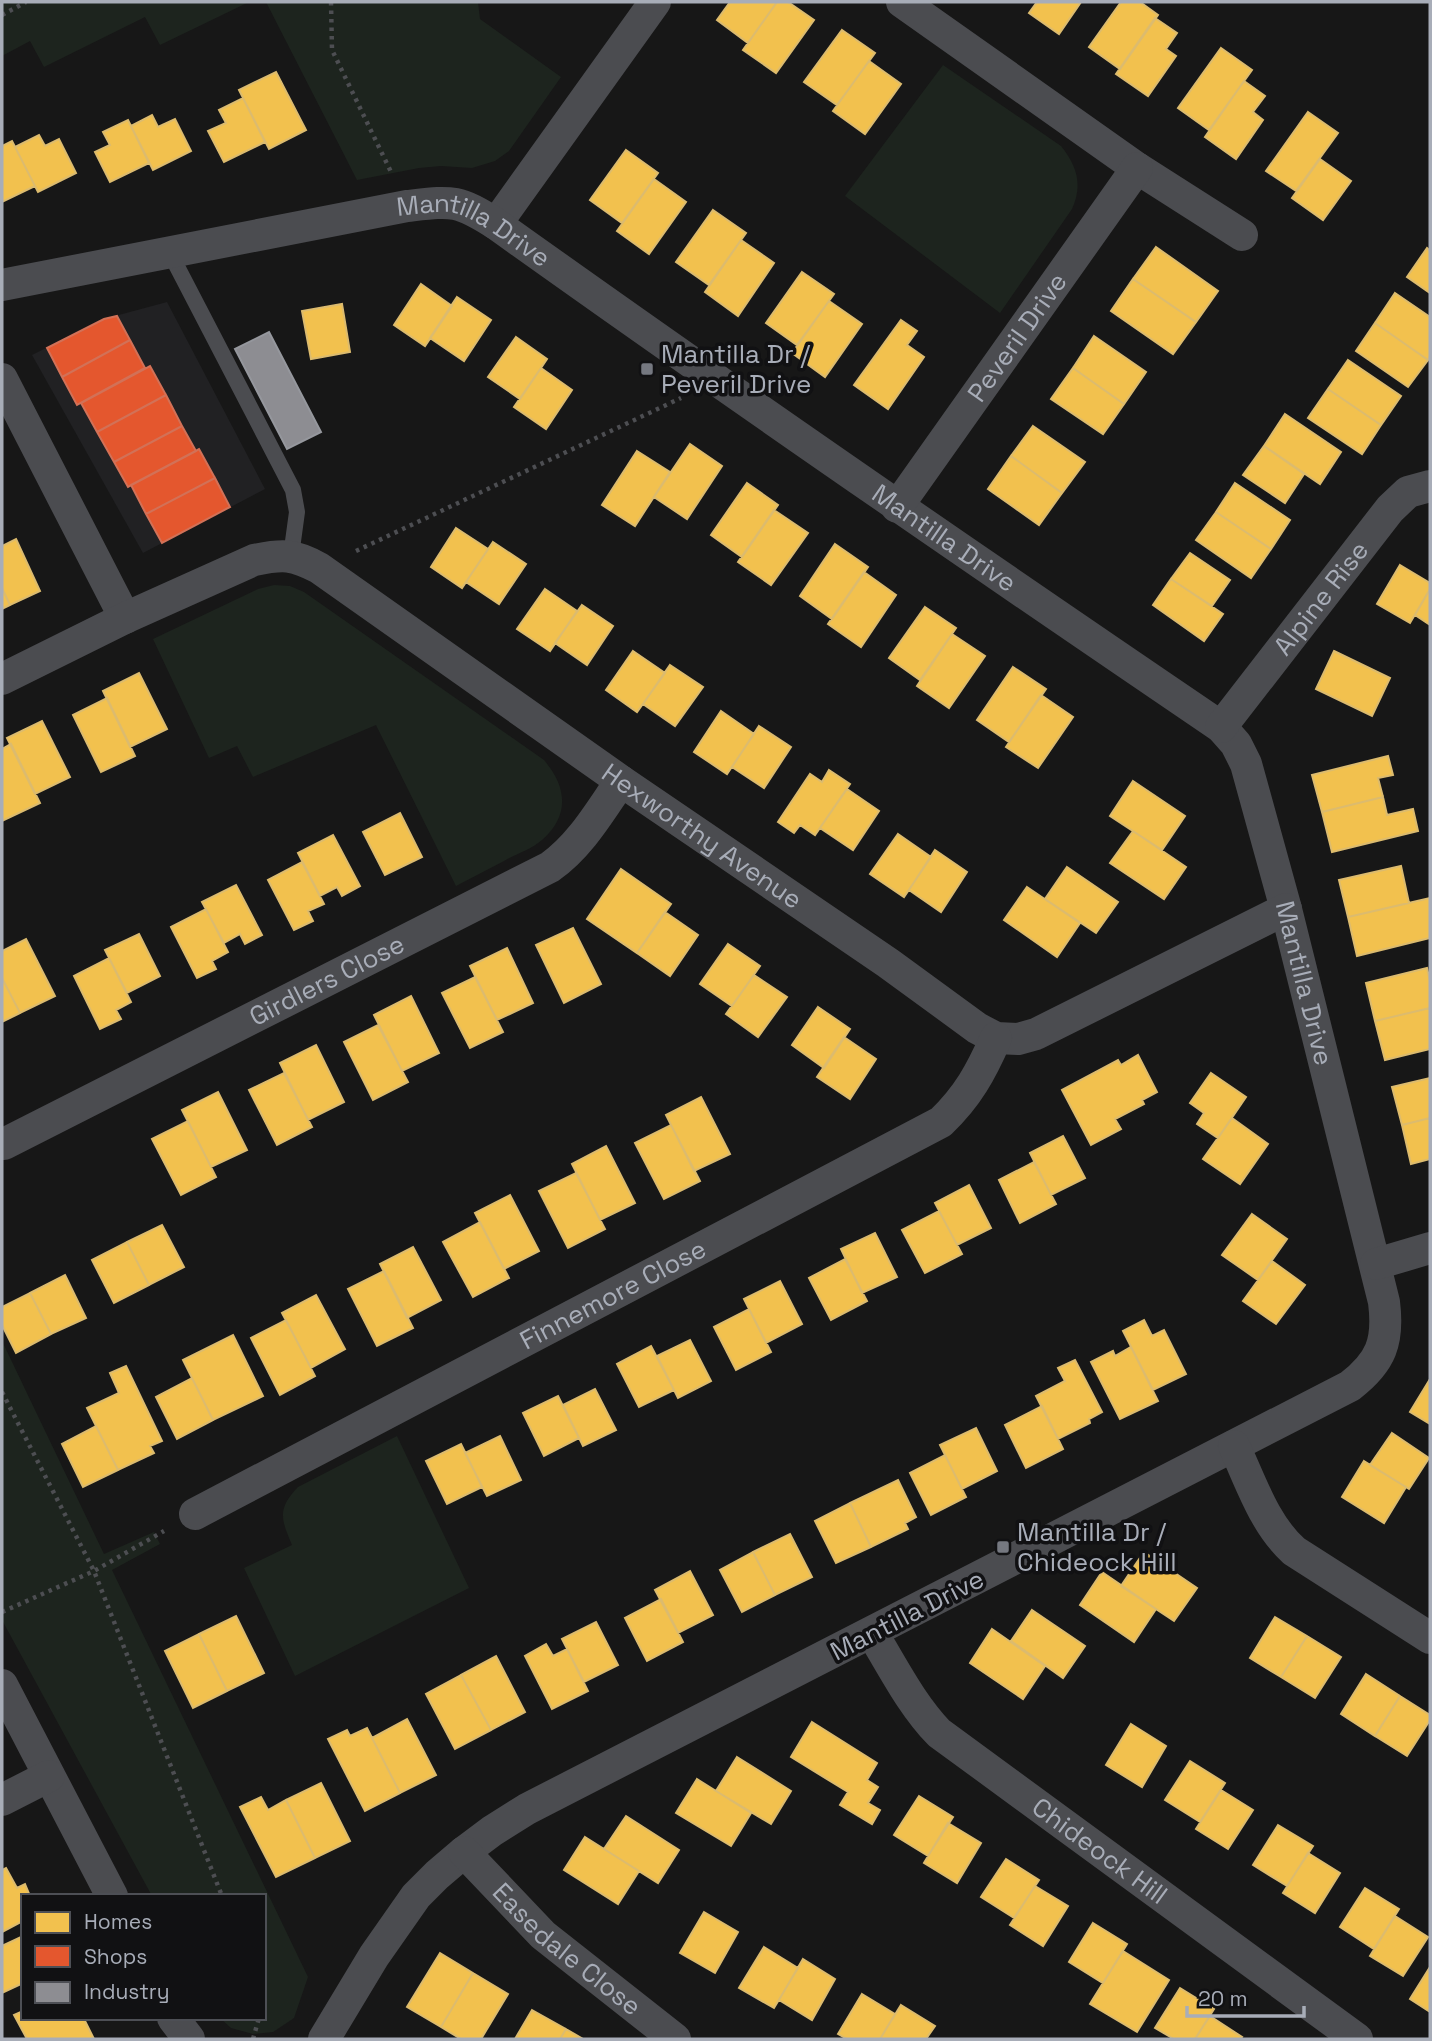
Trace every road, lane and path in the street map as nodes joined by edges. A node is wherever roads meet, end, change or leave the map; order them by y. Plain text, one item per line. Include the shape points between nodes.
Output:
1 (26, 2) edge
2 (331, 2) edge
3 (655, 2) edge
4 (902, 2) edge
5 (2, 15) edge
6 (1137, 168) junction
7 (407, 206) junction
8 (496, 224) junction
9 (1242, 235) dead end
10 (170, 253) junction
11 (2, 285) edge
12 (2, 379) edge
13 (717, 382) junction
14 (1430, 486) edge
15 (897, 507) junction
16 (291, 556) junction
17 (319, 568) junction
18 (125, 618) junction
19 (2, 679) edge
20 (1221, 727) junction
21 (621, 781) junction
22 (1286, 909) junction
23 (996, 1038) junction
24 (4, 1144) dead end
25 (1430, 1248) edge
26 (1376, 1264) junction
27 (2, 1392) edge
28 (1234, 1446) junction
29 (195, 1514) joint
30 (94, 1571) junction
31 (2, 1612) edge
32 (872, 1633) junction
33 (1430, 1638) edge
34 (2, 1685) edge
35 (49, 1776) junction
36 (2, 1800) edge
37 (464, 1852) junction
38 (111, 1894) edge
39 (221, 1894) edge
40 (175, 2020) edge
41 (258, 2020) edge
42 (189, 2039) edge
43 (253, 2039) edge
44 (324, 2039) edge
45 (675, 2039) edge
46 (1357, 2039) edge

1 - 5 path
2 - 7 path via 332,50
3 - 8 street
4 - 6 street
6 - 9 street
6 - 15 street, Peveril Drive
7 - 8 street, Mantilla Drive via 458,203
7 - 10 street, Mantilla Drive
8 - 13 street, Mantilla Drive
10 - 11 street, Mantilla Drive
10 - 16 lane via 293,490 297,512
12 - 18 street
13 - 15 street, Mantilla Drive
13 - 17 path
14 - 20 street, Alpine Rise via 1408,492 1390,509
15 - 20 street, Mantilla Drive
16 - 17 street, Hexworthy Avenue
16 - 18 street, Hexworthy Avenue via 254,560
17 - 21 street, Hexworthy Avenue
18 - 19 street, Hexworthy Avenue
20 - 22 street, Mantilla Drive via 1237,744 1246,764
21 - 23 street, Hexworthy Avenue
21 - 24 street, Girdlers Close via 579,840 550,867
22 - 23 street via 1036,1034
22 - 26 street, Mantilla Drive
23 - 29 street, Finnemore Close via 976,1080 941,1122
25 - 26 street
26 - 28 street, Mantilla Drive via 1385,1336 1369,1370 1350,1386
27 - 30 path
28 - 32 street, Mantilla Drive
28 - 33 street via 1280,1538
29 - 30 path
30 - 31 path
30 - 39 path
32 - 37 street, Mantilla Drive via 527,1809
32 - 46 street, Chideock Hill via 914,1703 939,1733
34 - 35 street
35 - 36 street
35 - 38 street
37 - 44 street, Mantilla Drive via 408,1907
37 - 45 street, Easedale Close via 543,1935
40 - 42 street
41 - 43 path

